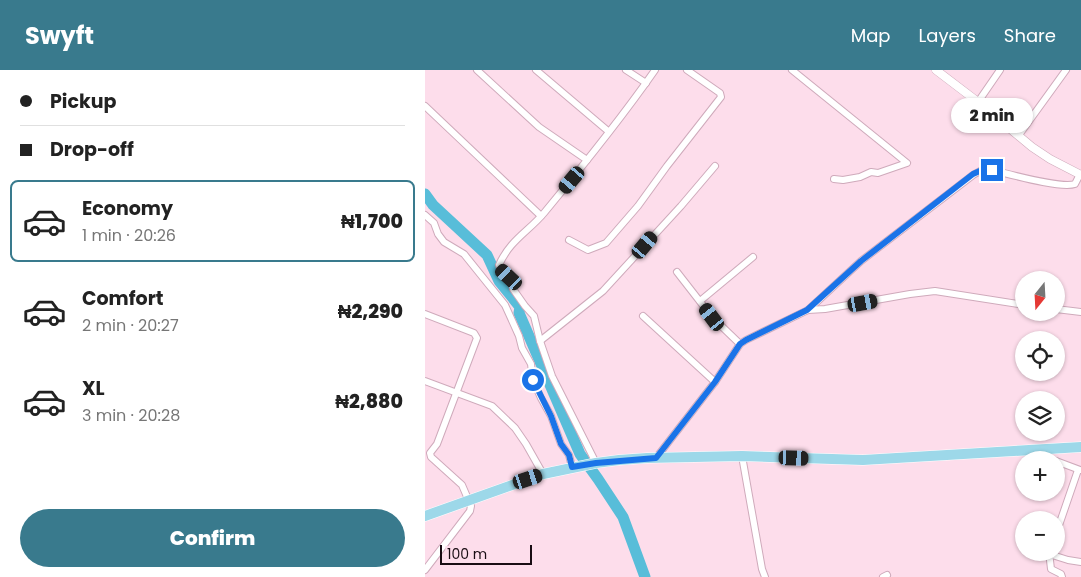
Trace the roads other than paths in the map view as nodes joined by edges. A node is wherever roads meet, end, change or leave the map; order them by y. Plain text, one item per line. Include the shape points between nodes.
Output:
1 (477, 70) edge
2 (536, 70) edge
3 (626, 70) edge
4 (655, 70) edge
5 (687, 70) edge
6 (792, 70) edge
7 (936, 70) edge
8 (1000, 70) edge
9 (1066, 70) edge
10 (646, 83) junction
11 (978, 102) junction
12 (425, 106) edge
13 (609, 131) junction
14 (1019, 135) junction
15 (587, 160) junction
16 (715, 166) dead end
17 (1081, 175) edge
18 (834, 179) dead end
19 (425, 215) edge
20 (541, 216) junction
21 (569, 240) dead end
22 (753, 257) dead end
23 (677, 272) dead end
24 (701, 301) junction
25 (1015, 304) edge
26 (807, 310) junction
27 (1065, 310) edge
28 (1081, 312) edge
29 (425, 314) edge
30 (643, 316) dead end
31 (540, 341) junction
32 (740, 344) junction
33 (425, 382) edge
34 (715, 382) junction
35 (456, 393) junction
36 (1081, 447) edge
37 (1051, 449) joint
38 (742, 456) junction
39 (428, 457) edge
40 (656, 458) junction
41 (594, 463) junction
42 (1065, 464) edge
43 (572, 467) junction
44 (1079, 470) edge
45 (543, 474) junction
46 (468, 500) junction
47 (1064, 511) edge
48 (425, 516) edge
49 (1065, 559) edge
50 (1050, 561) edge
51 (1081, 562) edge
52 (425, 570) edge
53 (765, 577) edge
54 (1062, 577) edge

1 - 15 street via 539,127
2 - 13 street
3 - 10 street
4 - 10 street
5 - 21 street via 721,93 721,97 606,243 588,250
6 - 18 street via 907,163 860,177
7 - 11 street
8 - 11 street
9 - 14 street
10 - 13 street
11 - 14 street
12 - 20 street
13 - 15 street
14 - 17 street via 1050,159
15 - 20 street
16 - 31 street via 603,291
17 - 26 street via 1071,186 992,170 973,174 861,261
19 - 43 street via 444,242 464,254 505,305 531,364 533,380
20 - 31 street via 508,247 499,264 525,306 535,316
22 - 24 street
23 - 24 street
24 - 32 street via 712,317
25 - 26 street via 935,291
26 - 32 street
27 - 28 street
29 - 35 street via 474,333 477,338
30 - 34 street
31 - 41 street via 552,376
32 - 34 street
33 - 35 street
34 - 40 street
35 - 39 street via 437,444
35 - 45 street via 492,406 515,428
36 - 37 main road
37 - 38 main road via 863,460
38 - 40 main road
38 - 53 street
39 - 46 street via 462,485
40 - 41 main road
41 - 43 main road
42 - 44 street
43 - 45 main road
44 - 47 street
45 - 46 main road
46 - 48 main road
46 - 52 street via 470,511 461,526
49 - 51 street
50 - 54 street via 1051,569

